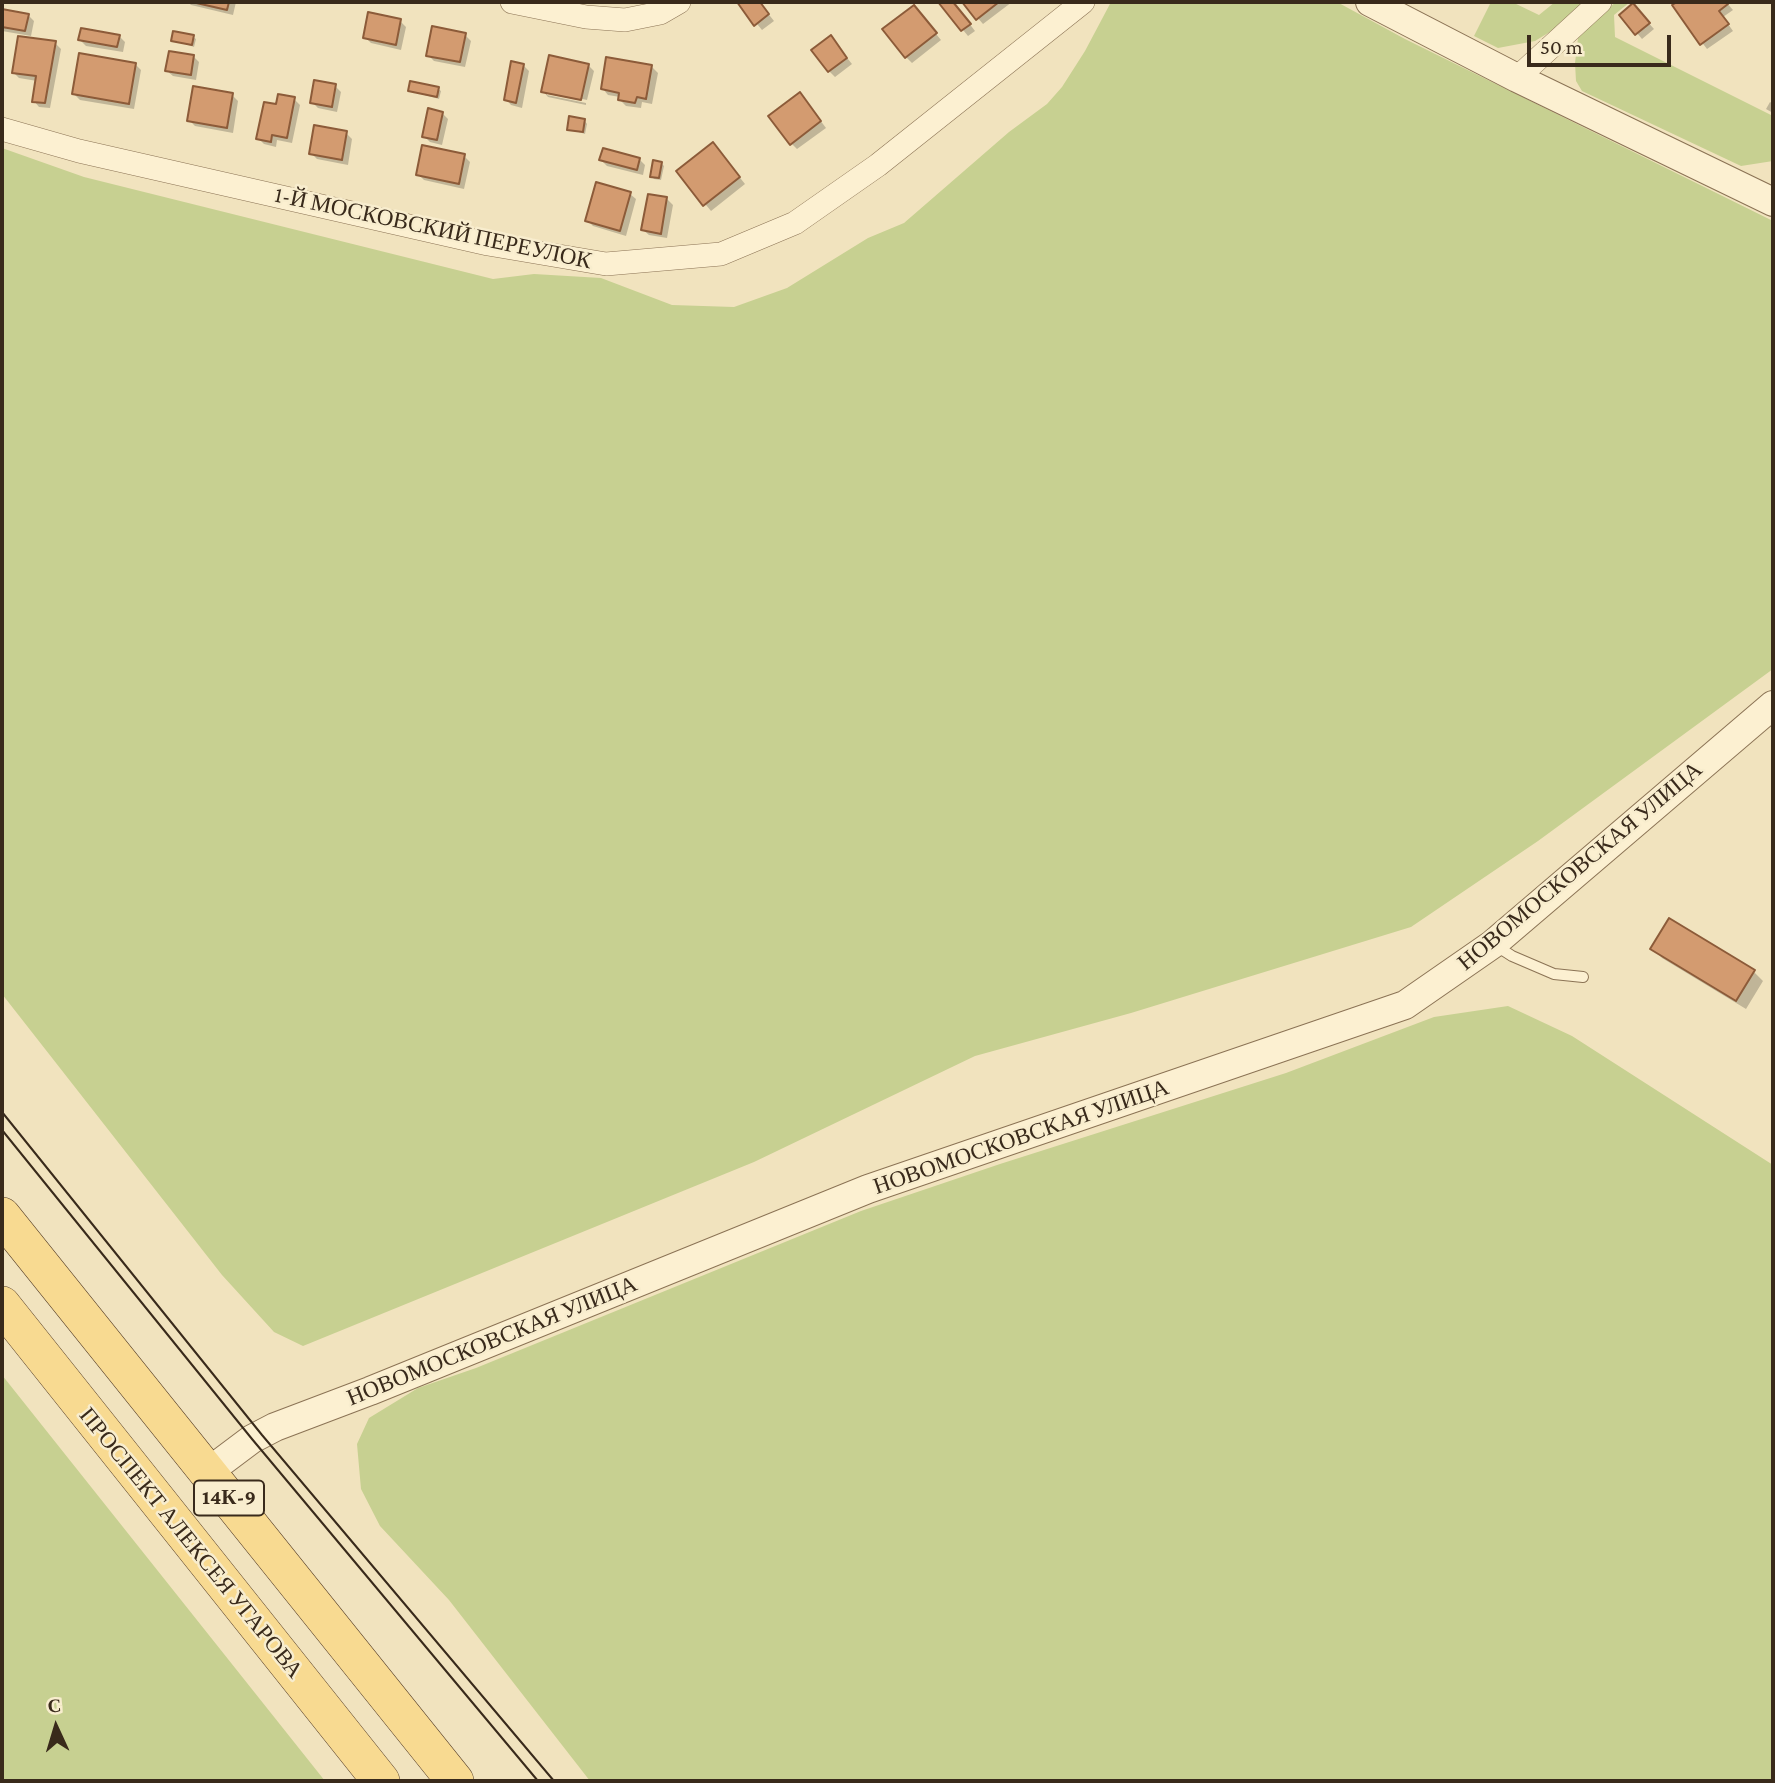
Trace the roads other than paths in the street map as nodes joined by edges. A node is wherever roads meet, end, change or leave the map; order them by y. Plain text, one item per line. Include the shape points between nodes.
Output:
1 (512, 2) edge
2 (679, 2) edge
3 (1083, 2) edge
4 (1370, 2) edge
5 (1600, 2) edge
6 (1517, 78) junction
7 (2, 129) edge
8 (1770, 196) edge
9 (1773, 705) edge
10 (1493, 944) junction
11 (1583, 977) dead end
12 (2, 1216) edge
13 (2, 1304) edge
14 (208, 1472) junction
15 (381, 1781) edge
16 (455, 1781) edge

1 - 2 street via 625,20 660,13
3 - 7 street, 1-Й МОСКОВСКИЙ ПЕРЕУЛОК via 878,164 795,223 720,254 606,264 488,244 79,151
4 - 6 street
5 - 6 street
6 - 8 street
9 - 10 street, НОВОМОСКОВСКАЯ УЛИЦА
10 - 11 lane via 1554,974
10 - 14 street, НОВОМОСКОВСКАЯ УЛИЦА via 1405,1006 868,1189 275,1427
12 - 14 main road, 14К-9
13 - 15 main road, ПРОСПЕКТ АЛЕКСЕЯ УГАРОВА
14 - 16 main road, 14К-9

